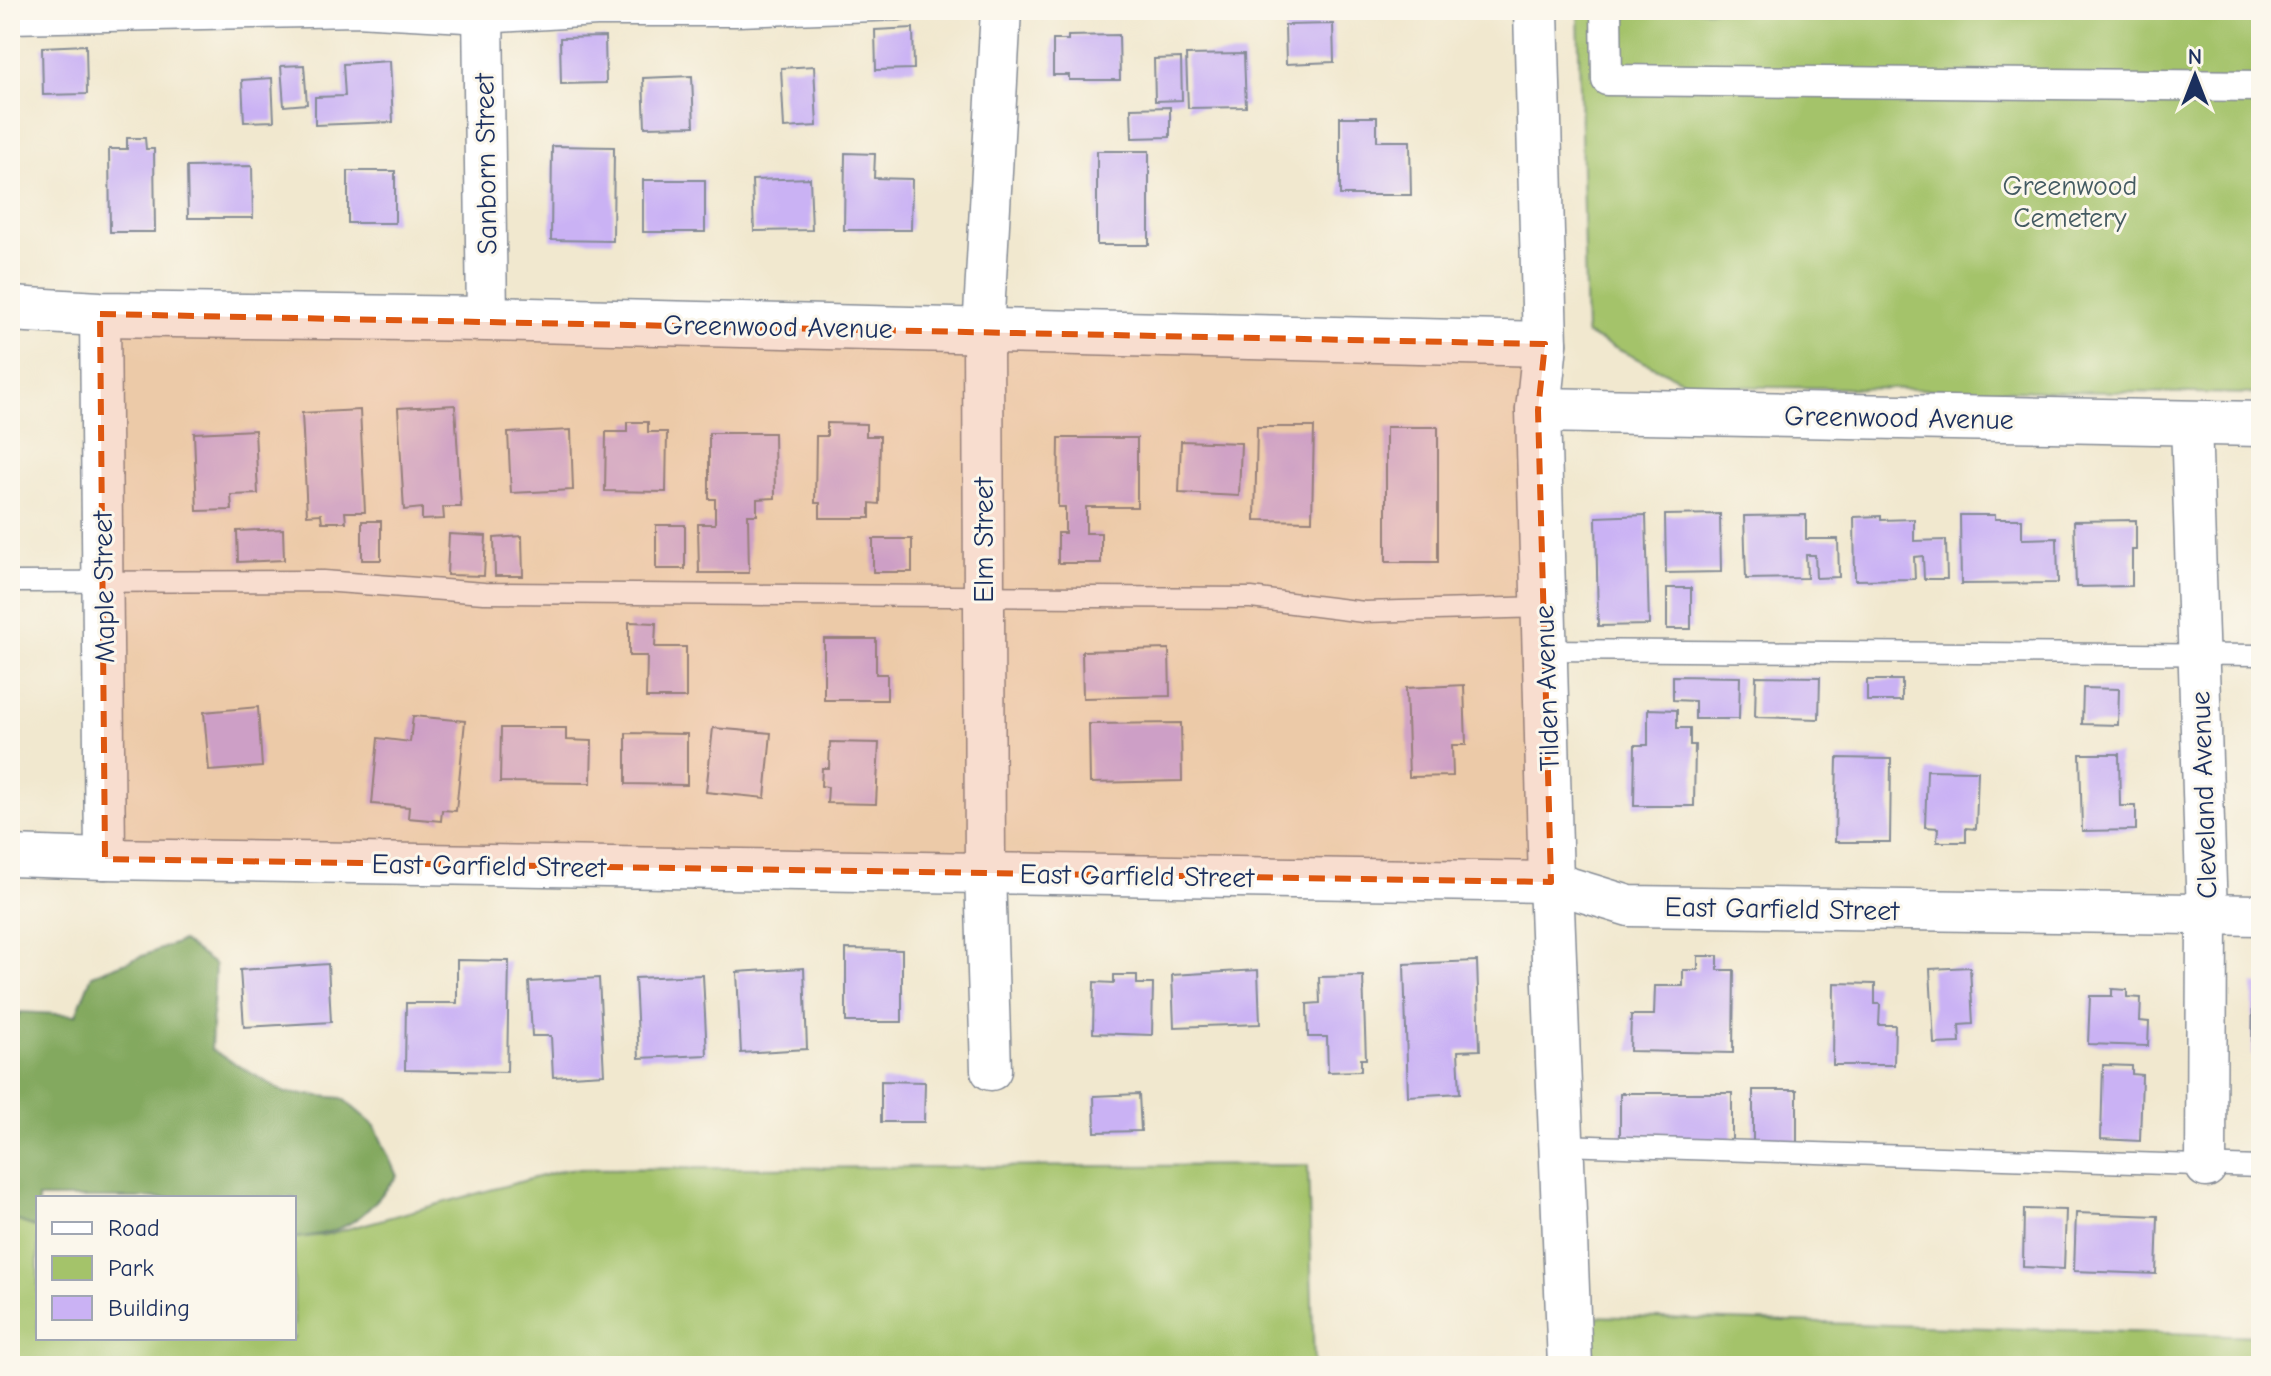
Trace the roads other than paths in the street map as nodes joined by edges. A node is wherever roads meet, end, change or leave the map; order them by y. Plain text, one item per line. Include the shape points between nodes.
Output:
1 (900, 10) edge
2 (1001, 10) edge
3 (1536, 10) edge
4 (1606, 10) edge
5 (227, 14) edge
6 (483, 16) edge
7 (10, 23) edge
8 (2261, 86) edge
9 (10, 309) edge
10 (100, 314) junction
11 (487, 319) junction
12 (983, 332) junction
13 (1545, 344) junction
14 (1538, 410) junction
15 (2191, 422) junction
16 (2261, 424) edge
17 (10, 582) edge
18 (103, 583) junction
19 (983, 597) junction
20 (1543, 607) junction
21 (1544, 650) junction
22 (2199, 653) junction
23 (2261, 655) edge
24 (10, 856) edge
25 (105, 859) junction
26 (985, 872) junction
27 (1551, 882) junction
28 (2207, 915) junction
29 (2261, 915) edge
30 (991, 1070) dead end
31 (1561, 1145) junction
32 (2206, 1167) junction
33 (2261, 1167) edge
34 (1570, 1366) edge

1 - 6 lane
2 - 12 street, Elm Street
3 - 13 street, Tilden Avenue
4 - 8 street via 1607,80
5 - 6 lane
5 - 7 lane
6 - 11 street, Sanborn Street
9 - 10 street, Greenwood Avenue
10 - 11 street, Greenwood Avenue
10 - 18 street, Maple Street
11 - 12 street, Greenwood Avenue
12 - 13 street, Greenwood Avenue
12 - 19 street, Elm Street
13 - 14 street, Tilden Avenue
14 - 15 street, Greenwood Avenue
14 - 20 street, Tilden Avenue
15 - 16 street, Greenwood Avenue
15 - 22 street, Cleveland Avenue
17 - 18 lane
18 - 19 lane via 323,581 484,593
18 - 25 street, Maple Street
19 - 20 lane via 1251,598 1364,612
19 - 26 street, Elm Street
20 - 21 street, Tilden Avenue
21 - 22 lane
21 - 27 street, Tilden Avenue
22 - 23 lane
22 - 28 street, Cleveland Avenue
24 - 25 street, East Garfield Street
25 - 26 street, East Garfield Street
26 - 27 street, East Garfield Street
26 - 30 street, Elm Street
27 - 28 street, East Garfield Street via 1629,906
27 - 31 street, Tilden Avenue
28 - 29 street, East Garfield Street
28 - 32 street, Cleveland Avenue
31 - 32 lane
31 - 34 street, Tilden Avenue
32 - 33 lane

